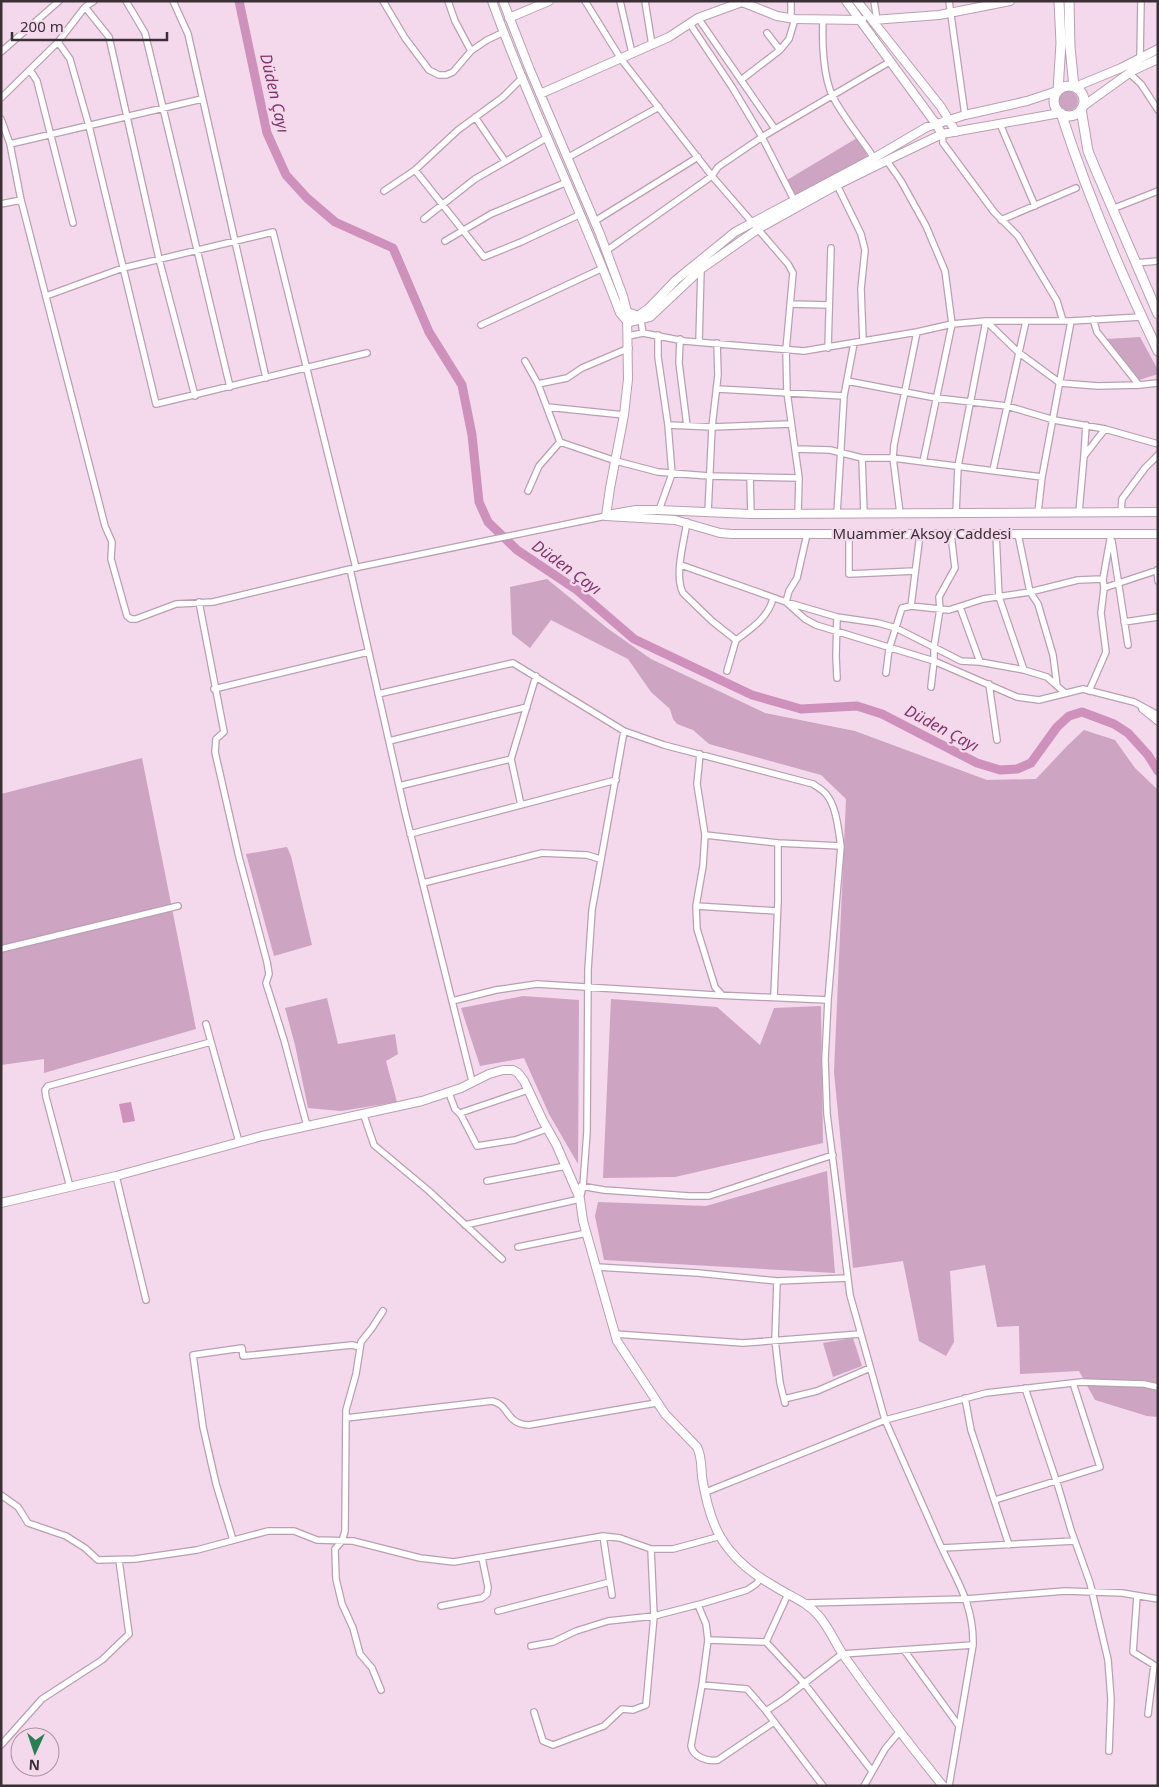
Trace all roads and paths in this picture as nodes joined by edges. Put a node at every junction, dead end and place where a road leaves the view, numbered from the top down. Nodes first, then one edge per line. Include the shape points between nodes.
1 (59, 1) edge
2 (94, 1) edge
3 (126, 1) edge
4 (174, 1) edge
5 (383, 1) edge
6 (448, 1) edge
7 (492, 1) edge
8 (503, 1) edge
9 (549, 1) edge
10 (585, 1) edge
11 (620, 1) edge
12 (645, 1) edge
13 (791, 1) edge
14 (846, 1) edge
15 (858, 1) edge
16 (874, 1) edge
17 (949, 1) edge
18 (1010, 1) edge
19 (1059, 1) edge
20 (1069, 1) edge
21 (1140, 1) edge
22 (742, 2) edge
23 (85, 7) junction
24 (950, 13) junction
25 (509, 18) junction
26 (698, 18) junction
27 (793, 19) junction
28 (823, 20) junction
29 (862, 20) junction
30 (875, 20) junction
31 (690, 24) junction
32 (504, 32) junction
33 (767, 33) dead end
34 (58, 42) junction
35 (652, 45) junction
36 (1158, 49) edge
37 (780, 50) junction
38 (1, 52) edge
39 (471, 52) junction
40 (632, 54) junction
41 (1140, 58) junction
42 (621, 59) junction
43 (1158, 59) edge
44 (891, 61) junction
45 (30, 70) junction
46 (1129, 73) junction
47 (523, 77) junction
48 (741, 80) junction
49 (1075, 87) junction
50 (1058, 91) junction
51 (540, 94) junction
52 (832, 96) junction
53 (1, 98) edge
54 (202, 99) junction
55 (659, 107) junction
56 (164, 108) junction
57 (1081, 108) junction
58 (1158, 110) edge
59 (1061, 113) junction
60 (965, 115) junction
61 (126, 117) junction
62 (475, 117) junction
63 (1, 119) edge
64 (950, 120) junction
65 (936, 124) junction
66 (1000, 124) junction
67 (89, 126) junction
68 (775, 129) junction
69 (956, 132) junction
70 (557, 133) junction
71 (942, 134) junction
72 (50, 135) junction
73 (548, 137) junction
74 (762, 137) junction
75 (10, 144) junction
76 (698, 157) junction
77 (567, 158) junction
78 (874, 158) junction
79 (505, 161) junction
80 (887, 161) junction
81 (415, 170) junction
82 (712, 176) junction
83 (567, 182) junction
84 (837, 185) junction
85 (1076, 188) dead end
86 (384, 190) dead end
87 (1158, 191) edge
88 (21, 200) junction
89 (794, 200) junction
90 (1, 204) edge
91 (443, 204) junction
92 (1035, 206) junction
93 (1112, 209) junction
94 (581, 214) junction
95 (424, 219) dead end
96 (1001, 220) junction
97 (595, 221) junction
98 (752, 222) junction
99 (73, 223) dead end
100 (464, 229) junction
101 (758, 229) junction
102 (235, 241) junction
103 (445, 241) dead end
104 (718, 245) junction
105 (831, 248) dead end
106 (198, 250) junction
107 (606, 251) junction
108 (726, 251) junction
109 (159, 259) junction
110 (1158, 260) edge
111 (1136, 262) junction
112 (123, 268) junction
113 (603, 268) junction
114 (701, 269) junction
115 (46, 296) junction
116 (1155, 299) edge
117 (790, 304) junction
118 (829, 304) junction
119 (1158, 314) edge
120 (1142, 317) junction
121 (639, 318) junction
122 (627, 319) junction
123 (1093, 319) junction
124 (986, 321) junction
125 (1026, 321) junction
126 (1063, 321) junction
127 (1071, 321) junction
128 (952, 324) junction
129 (481, 325) dead end
130 (917, 332) junction
131 (643, 333) junction
132 (658, 335) junction
133 (628, 336) junction
134 (680, 339) junction
135 (862, 341) junction
136 (699, 342) junction
137 (718, 343) junction
138 (854, 343) junction
139 (629, 348) junction
140 (828, 348) junction
141 (786, 350) junction
142 (1158, 351) edge
143 (1018, 352) junction
144 (367, 353) dead end
145 (525, 361) dead end
146 (306, 368) junction
147 (266, 378) junction
148 (847, 381) junction
149 (1060, 383) junction
150 (1158, 383) edge
151 (538, 384) junction
152 (1139, 385) junction
153 (230, 387) junction
154 (717, 389) junction
155 (904, 391) junction
156 (787, 392) junction
157 (195, 396) junction
158 (844, 396) junction
159 (936, 398) junction
160 (971, 402) junction
161 (1007, 406) junction
162 (547, 407) junction
163 (624, 415) junction
164 (1054, 420) junction
165 (790, 424) junction
166 (668, 425) junction
167 (1086, 425) junction
168 (687, 426) junction
169 (712, 427) junction
170 (1105, 429) junction
171 (560, 442) junction
172 (1158, 444) edge
173 (795, 449) junction
174 (840, 452) junction
175 (1158, 455) edge
176 (1084, 456) junction
177 (862, 458) junction
178 (893, 458) junction
179 (616, 461) junction
180 (923, 462) junction
181 (958, 466) junction
182 (993, 470) junction
183 (672, 474) junction
184 (709, 476) junction
185 (750, 477) junction
186 (1042, 477) junction
187 (799, 478) junction
188 (528, 491) dead end
189 (659, 510) junction
190 (1038, 512) junction
191 (1078, 512) junction
192 (1121, 512) junction
193 (1158, 512) edge
194 (708, 513) junction
195 (864, 513) junction
196 (900, 513) junction
197 (956, 513) junction
198 (751, 514) junction
199 (798, 514) junction
200 (836, 514) junction
201 (606, 516) junction
202 (687, 522) junction
203 (806, 534) junction
204 (850, 534) junction
205 (920, 534) junction
206 (951, 534) junction
207 (996, 534) junction
208 (1018, 534) junction
209 (1158, 534) edge
210 (1111, 535) junction
211 (681, 565) junction
212 (353, 568) junction
213 (1157, 570) edge
214 (916, 571) junction
215 (1103, 579) junction
216 (1158, 581) edge
217 (1119, 582) junction
218 (1104, 588) junction
219 (1030, 592) junction
220 (999, 597) junction
221 (773, 598) junction
222 (198, 602) junction
223 (786, 602) junction
224 (911, 606) junction
225 (960, 607) junction
226 (940, 609) junction
227 (838, 617) junction
228 (1158, 617) edge
229 (1124, 622) junction
230 (896, 628) junction
231 (836, 631) junction
232 (736, 640) junction
233 (1128, 645) dead end
234 (890, 646) junction
235 (934, 647) junction
236 (368, 652) junction
237 (934, 661) junction
238 (980, 662) junction
239 (1024, 670) junction
240 (727, 671) dead end
241 (886, 673) dead end
242 (536, 676) junction
243 (837, 678) dead end
244 (989, 684) junction
245 (931, 687) dead end
246 (1057, 687) junction
247 (214, 689) junction
248 (1089, 691) junction
249 (378, 694) junction
250 (1065, 694) junction
251 (1134, 702) junction
252 (527, 708) junction
253 (1158, 714) edge
254 (1158, 722) edge
255 (624, 731) junction
256 (997, 740) dead end
257 (389, 741) junction
258 (700, 754) junction
259 (511, 759) junction
260 (616, 780) junction
261 (399, 786) junction
262 (521, 804) junction
263 (410, 834) junction
264 (705, 835) junction
265 (778, 843) junction
266 (841, 846) junction
267 (600, 859) junction
268 (423, 883) junction
269 (178, 906) dead end
270 (696, 906) junction
271 (777, 911) junction
272 (1, 949) edge
273 (588, 987) junction
274 (722, 995) junction
275 (774, 996) junction
276 (828, 1000) junction
277 (452, 1001) junction
278 (206, 1024) dead end
279 (211, 1042) junction
280 (472, 1081) junction
281 (528, 1090) junction
282 (449, 1093) junction
283 (364, 1113) junction
284 (460, 1113) junction
285 (308, 1126) junction
286 (547, 1129) junction
287 (238, 1142) junction
288 (833, 1155) junction
289 (566, 1166) junction
290 (116, 1176) junction
291 (487, 1181) dead end
292 (574, 1186) junction
293 (583, 1186) junction
294 (70, 1187) junction
295 (580, 1199) junction
296 (1, 1204) edge
297 (466, 1225) junction
298 (586, 1233) junction
299 (518, 1247) dead end
300 (502, 1259) dead end
301 (597, 1267) junction
302 (848, 1278) junction
303 (777, 1280) junction
304 (146, 1300) dead end
305 (383, 1311) dead end
306 (615, 1334) junction
307 (860, 1334) junction
308 (774, 1340) junction
309 (360, 1347) junction
310 (870, 1368) junction
311 (1073, 1383) junction
312 (1158, 1387) edge
313 (1025, 1388) junction
314 (964, 1398) junction
315 (656, 1403) junction
316 (346, 1418) junction
317 (885, 1420) junction
318 (1057, 1482) junction
319 (706, 1492) junction
320 (1, 1495) edge
321 (995, 1500) junction
322 (603, 1536) junction
323 (720, 1536) junction
324 (233, 1540) junction
325 (342, 1541) junction
326 (1075, 1541) junction
327 (1009, 1545) junction
328 (942, 1548) junction
329 (651, 1549) junction
330 (482, 1558) junction
331 (119, 1560) junction
332 (760, 1578) junction
333 (610, 1582) junction
334 (1092, 1592) junction
335 (788, 1594) junction
336 (612, 1595) dead end
337 (1137, 1596) junction
338 (966, 1599) junction
339 (1158, 1599) edge
340 (806, 1603) junction
341 (698, 1604) junction
342 (441, 1606) dead end
343 (498, 1611) dead end
344 (654, 1616) junction
345 (708, 1640) junction
346 (766, 1642) junction
347 (972, 1645) junction
348 (531, 1646) dead end
349 (904, 1650) junction
350 (842, 1654) junction
351 (804, 1683) junction
352 (702, 1685) junction
353 (381, 1690) dead end
354 (766, 1711) junction
355 (534, 1712) dead end
356 (1148, 1714) dead end
357 (774, 1722) junction
358 (959, 1726) junction
359 (899, 1732) junction
360 (1, 1745) edge
361 (1109, 1751) dead end
362 (872, 1771) junction
363 (823, 1786) edge
364 (864, 1786) edge
365 (943, 1786) edge
366 (948, 1786) edge

1 - 38 street
2 - 23 street
3 - 56 street via 146,32
4 - 54 street via 188,34
5 - 39 street via 429,70 439,75 453,72
6 - 39 street
7 - 32 main road
8 - 25 main road
9 - 25 main road
10 - 42 street
11 - 40 street
12 - 35 street
13 - 27 street
14 - 29 main road
15 - 30 main road
16 - 30 street
17 - 24 street
18 - 24 main road
19 - 50 main road
20 - 49 main road
21 - 41 street
22 - 26 main road
22 - 27 main road
23 - 34 street
23 - 61 street via 109,37
24 - 30 main road
24 - 60 street
25 - 51 main road
26 - 31 main road
26 - 48 street
27 - 28 main road
27 - 37 street via 789,39
28 - 29 main road
28 - 52 street via 826,71
29 - 44 main road
30 - 64 main road
31 - 35 main road
31 - 74 street
32 - 39 street
32 - 47 main road
33 - 37 street
34 - 45 street
34 - 67 street via 70,59
35 - 40 main road
36 - 41 main road
37 - 48 street
40 - 42 main road
41 - 49 main road
42 - 51 main road
42 - 55 street
43 - 46 main road
44 - 52 street
44 - 65 main road
45 - 53 street
45 - 72 street via 37,81
46 - 57 main road
46 - 58 street via 1141,84
47 - 62 street via 503,97
47 - 73 main road
48 - 68 street
49 - 50 main road via 1064,86
49 - 57 main road via 1083,96
50 - 59 main road via 1054,100 1056,110
50 - 60 main road
51 - 70 main road
52 - 68 street
52 - 78 street
54 - 56 street
54 - 102 street
55 - 76 street
55 - 77 street
56 - 61 street
56 - 106 street
57 - 59 main road via 1074,114
57 - 93 main road via 1088,151
59 - 66 main road
59 - 120 main road via 1078,165
60 - 64 main road
61 - 67 street
61 - 109 street
62 - 79 street
62 - 81 street
63 - 75 street
64 - 65 main road
64 - 69 main road
65 - 71 main road
65 - 78 main road
66 - 69 main road
66 - 92 street
67 - 72 street
67 - 112 street
68 - 74 street
69 - 71 main road
70 - 73 main road
70 - 77 main road
71 - 80 main road
71 - 96 street via 942,143
72 - 75 street
72 - 99 street
73 - 79 street
73 - 83 main road
74 - 82 street via 718,166
74 - 89 street
75 - 88 street
76 - 82 street
76 - 97 street
77 - 97 main road
78 - 89 main road
79 - 91 street
80 - 84 main road
80 - 128 street via 926,226 945,271
81 - 86 street
81 - 91 street
82 - 98 street
82 - 107 street
83 - 94 main road
83 - 100 street
84 - 101 main road
84 - 135 street via 861,234 864,250
85 - 92 street
87 - 93 street
88 - 90 street
88 - 115 street
89 - 98 main road
91 - 95 street
91 - 100 street
92 - 96 street
93 - 111 main road
94 - 100 street via 484,257
94 - 113 main road
96 - 126 street via 1018,236 1057,301
97 - 107 main road
98 - 101 street
98 - 104 main road
100 - 103 street
101 - 108 main road
101 - 117 street via 792,273
102 - 106 street
102 - 146 street via 273,232
102 - 147 street
104 - 108 street
104 - 121 main road via 676,280
105 - 118 street
106 - 109 street
106 - 153 street
107 - 122 main road via 623,296
108 - 114 main road
109 - 112 street
109 - 157 street
110 - 111 street
111 - 116 main road
112 - 115 street
112 - 157 street via 156,404
113 - 122 main road via 620,313
113 - 129 street
114 - 121 main road via 650,317
114 - 136 street
115 - 222 street via 105,526 112,542 111,559 127,616 136,619 176,604
116 - 119 main road
117 - 118 street
117 - 141 street
118 - 140 street
120 - 123 street
120 - 142 main road
121 - 122 main road
121 - 131 street
122 - 133 main road
123 - 127 street
123 - 152 street via 1097,332
124 - 125 street
124 - 128 street
124 - 143 street
124 - 160 street
125 - 126 street
125 - 143 street
126 - 127 street
127 - 149 street
128 - 130 street
128 - 159 street
130 - 135 street
130 - 155 street
131 - 132 street
131 - 133 street
132 - 134 street
132 - 166 street via 659,369
133 - 139 main road
134 - 136 street
134 - 168 street via 679,363
135 - 138 street
136 - 137 street
137 - 141 street
137 - 154 street
138 - 140 street
138 - 148 street
139 - 151 street via 567,378
139 - 163 main road
140 - 141 street
141 - 156 street
143 - 149 street
143 - 161 street
144 - 146 street
145 - 151 street
146 - 147 street
146 - 212 street
147 - 153 street
148 - 155 street
148 - 158 street
149 - 152 street
149 - 164 street
150 - 152 street
151 - 162 street
153 - 157 street
154 - 156 street
154 - 169 street
155 - 159 street
155 - 178 street
156 - 158 street
156 - 165 street
158 - 174 street
159 - 160 street
159 - 180 street
160 - 161 street
160 - 181 street
161 - 164 street
161 - 182 street
162 - 163 street
162 - 171 street
163 - 179 main road
164 - 167 street
164 - 186 street
165 - 169 street
165 - 173 street
166 - 168 street
166 - 183 street
167 - 170 street
167 - 176 street
168 - 169 street
169 - 184 street
170 - 172 street
170 - 176 street
171 - 179 street
171 - 188 street via 539,466
173 - 174 street
173 - 187 street
174 - 177 street
174 - 200 street
175 - 192 street via 1122,499
176 - 191 street
177 - 178 street
177 - 195 street
178 - 180 street
178 - 196 street
179 - 183 street
179 - 201 main road
180 - 181 street
181 - 182 street
181 - 197 street
182 - 186 street
183 - 184 street
183 - 189 street
184 - 185 street
184 - 194 street
185 - 187 street
185 - 198 street
186 - 190 street
187 - 199 street
189 - 194 main road, Muammer Aksoy Caddesi
189 - 201 main road, Muammer Aksoy Caddesi via 622,511
190 - 191 main road, Muammer Aksoy Caddesi
190 - 197 main road, Muammer Aksoy Caddesi
191 - 192 main road, Muammer Aksoy Caddesi
192 - 193 main road, Muammer Aksoy Caddesi
194 - 198 main road, Muammer Aksoy Caddesi
195 - 196 main road, Muammer Aksoy Caddesi
195 - 200 main road, Muammer Aksoy Caddesi
196 - 197 main road, Muammer Aksoy Caddesi
198 - 199 main road, Muammer Aksoy Caddesi
199 - 200 main road, Muammer Aksoy Caddesi
201 - 202 main road, Muammer Aksoy Caddesi
201 - 212 street
202 - 203 main road, Muammer Aksoy Caddesi via 720,533
202 - 211 street
203 - 204 main road, Muammer Aksoy Caddesi
203 - 223 street via 797,578
204 - 205 main road, Muammer Aksoy Caddesi
204 - 214 street via 849,574
205 - 206 main road, Muammer Aksoy Caddesi
205 - 214 street
206 - 207 main road, Muammer Aksoy Caddesi
206 - 226 street via 955,568 939,597
207 - 208 main road, Muammer Aksoy Caddesi
207 - 220 street
208 - 210 main road, Muammer Aksoy Caddesi
208 - 219 street
209 - 210 main road, Muammer Aksoy Caddesi
210 - 215 street
210 - 217 street
211 - 221 street
211 - 232 street via 683,593
212 - 222 street via 213,602
212 - 236 street
213 - 216 street
213 - 217 street
214 - 224 street
215 - 218 street
215 - 219 street via 1078,580
217 - 218 street
217 - 229 street
218 - 248 street via 1102,613 1106,652
219 - 220 street
219 - 246 street via 1038,604 1053,655
220 - 225 street
220 - 239 street
221 - 223 street
221 - 232 street via 769,610 756,625
222 - 247 street
223 - 227 street
223 - 231 street via 805,619
224 - 226 street
224 - 230 street via 902,608
225 - 226 street
225 - 238 street
226 - 235 street
227 - 230 street
227 - 231 street
228 - 229 street
229 - 233 street
230 - 234 street
230 - 235 street
231 - 234 street
231 - 243 street
232 - 240 street
234 - 237 street
234 - 241 street
235 - 237 street
235 - 238 street via 960,662
236 - 247 street
236 - 249 street
237 - 244 street
237 - 245 street
238 - 239 street
239 - 246 street via 1047,677
242 - 249 street via 513,663
242 - 252 street
242 - 255 street
244 - 250 street via 1017,697 1039,700
244 - 256 street
246 - 250 street
247 - 285 street via 224,732 216,739 215,752 267,962 266,983
248 - 250 street via 1083,689
248 - 251 street
249 - 257 street
251 - 253 street
251 - 254 street
252 - 257 street
252 - 259 street
255 - 258 street
255 - 260 street
257 - 261 street
258 - 264 street via 696,784
258 - 266 street via 813,784 826,793 834,812
259 - 261 street
259 - 262 street
260 - 262 street
260 - 267 street
261 - 263 street
262 - 263 street
263 - 268 street
264 - 265 street
264 - 270 street
265 - 266 street
265 - 271 street
266 - 276 street
267 - 268 street via 587,855 542,853
267 - 273 street via 592,910
268 - 277 street
269 - 272 street
270 - 271 street
270 - 274 street via 697,929 715,987
271 - 275 street
273 - 274 street
273 - 277 street via 537,984
273 - 293 street via 587,1132
274 - 275 street
275 - 276 street
276 - 288 street via 825,1060 827,1114
277 - 280 street
278 - 279 street
279 - 287 street
279 - 294 street via 48,1086 46,1097
280 - 281 main road via 502,1070 513,1070
280 - 282 main road
281 - 284 street
281 - 286 main road
282 - 283 main road
282 - 284 street
283 - 285 main road
283 - 297 street via 374,1145
284 - 286 street via 479,1146 515,1140
285 - 287 main road
286 - 289 main road
287 - 290 main road
288 - 293 street via 709,1196
288 - 302 street
289 - 291 street
289 - 292 main road
290 - 294 main road
290 - 304 street
292 - 293 street
292 - 295 main road
293 - 295 street
294 - 296 main road
295 - 297 street
295 - 298 main road
297 - 300 street
298 - 299 street
298 - 301 main road
301 - 303 street
301 - 306 main road
302 - 303 street
302 - 307 street
303 - 308 street
305 - 309 street
306 - 308 street via 743,1344
306 - 315 main road
307 - 308 street
307 - 310 street
308 - 310 street via 785,1401
309 - 316 street
309 - 324 street via 352,1345 243,1356 242,1348 193,1355 203,1427
310 - 317 street
311 - 312 street
311 - 313 street
311 - 318 street via 1100,1468
313 - 314 street
313 - 318 street
314 - 317 street
314 - 321 street via 971,1430
315 - 316 street via 529,1425 513,1421 500,1404 492,1401
315 - 319 main road via 698,1447
316 - 325 street via 346,1517
317 - 319 street
317 - 328 street
318 - 321 street
318 - 326 street
319 - 323 main road
320 - 331 street via 18,1507 28,1523 66,1536 98,1560
321 - 327 street
322 - 329 street via 620,1538
322 - 330 street
322 - 333 street
323 - 329 street via 673,1549
323 - 332 main road via 736,1557
324 - 325 street via 268,1531 294,1531 317,1540
324 - 331 street via 197,1550
325 - 330 street via 420,1558 454,1562
325 - 353 street via 335,1549 336,1579 342,1604 360,1654 372,1668
326 - 327 street
326 - 334 street
327 - 328 street
328 - 338 street
329 - 344 street
330 - 342 street via 488,1588 486,1594 482,1598
331 - 360 street via 129,1634 102,1660 42,1699
332 - 335 main road
332 - 341 street via 747,1590
333 - 336 street
333 - 343 street
334 - 337 street
334 - 338 street
334 - 361 street via 1111,1677
335 - 340 main road
335 - 346 street
337 - 339 street
337 - 356 street via 1133,1652 1154,1665
338 - 340 street
338 - 347 street via 973,1633
340 - 350 main road via 819,1615
341 - 344 street
341 - 345 street
344 - 348 street via 608,1621 553,1642
344 - 355 street via 646,1705 633,1710 622,1709 604,1726 553,1745 543,1741
345 - 346 street
345 - 352 street
346 - 351 street
347 - 349 street
347 - 358 street
349 - 350 street
349 - 358 street
350 - 351 street
350 - 359 main road
351 - 354 street
351 - 362 street
352 - 354 street via 747,1689
352 - 357 street via 691,1746 695,1755 718,1760
354 - 357 street
357 - 363 street
358 - 366 street
359 - 362 street
359 - 365 main road
362 - 364 street

